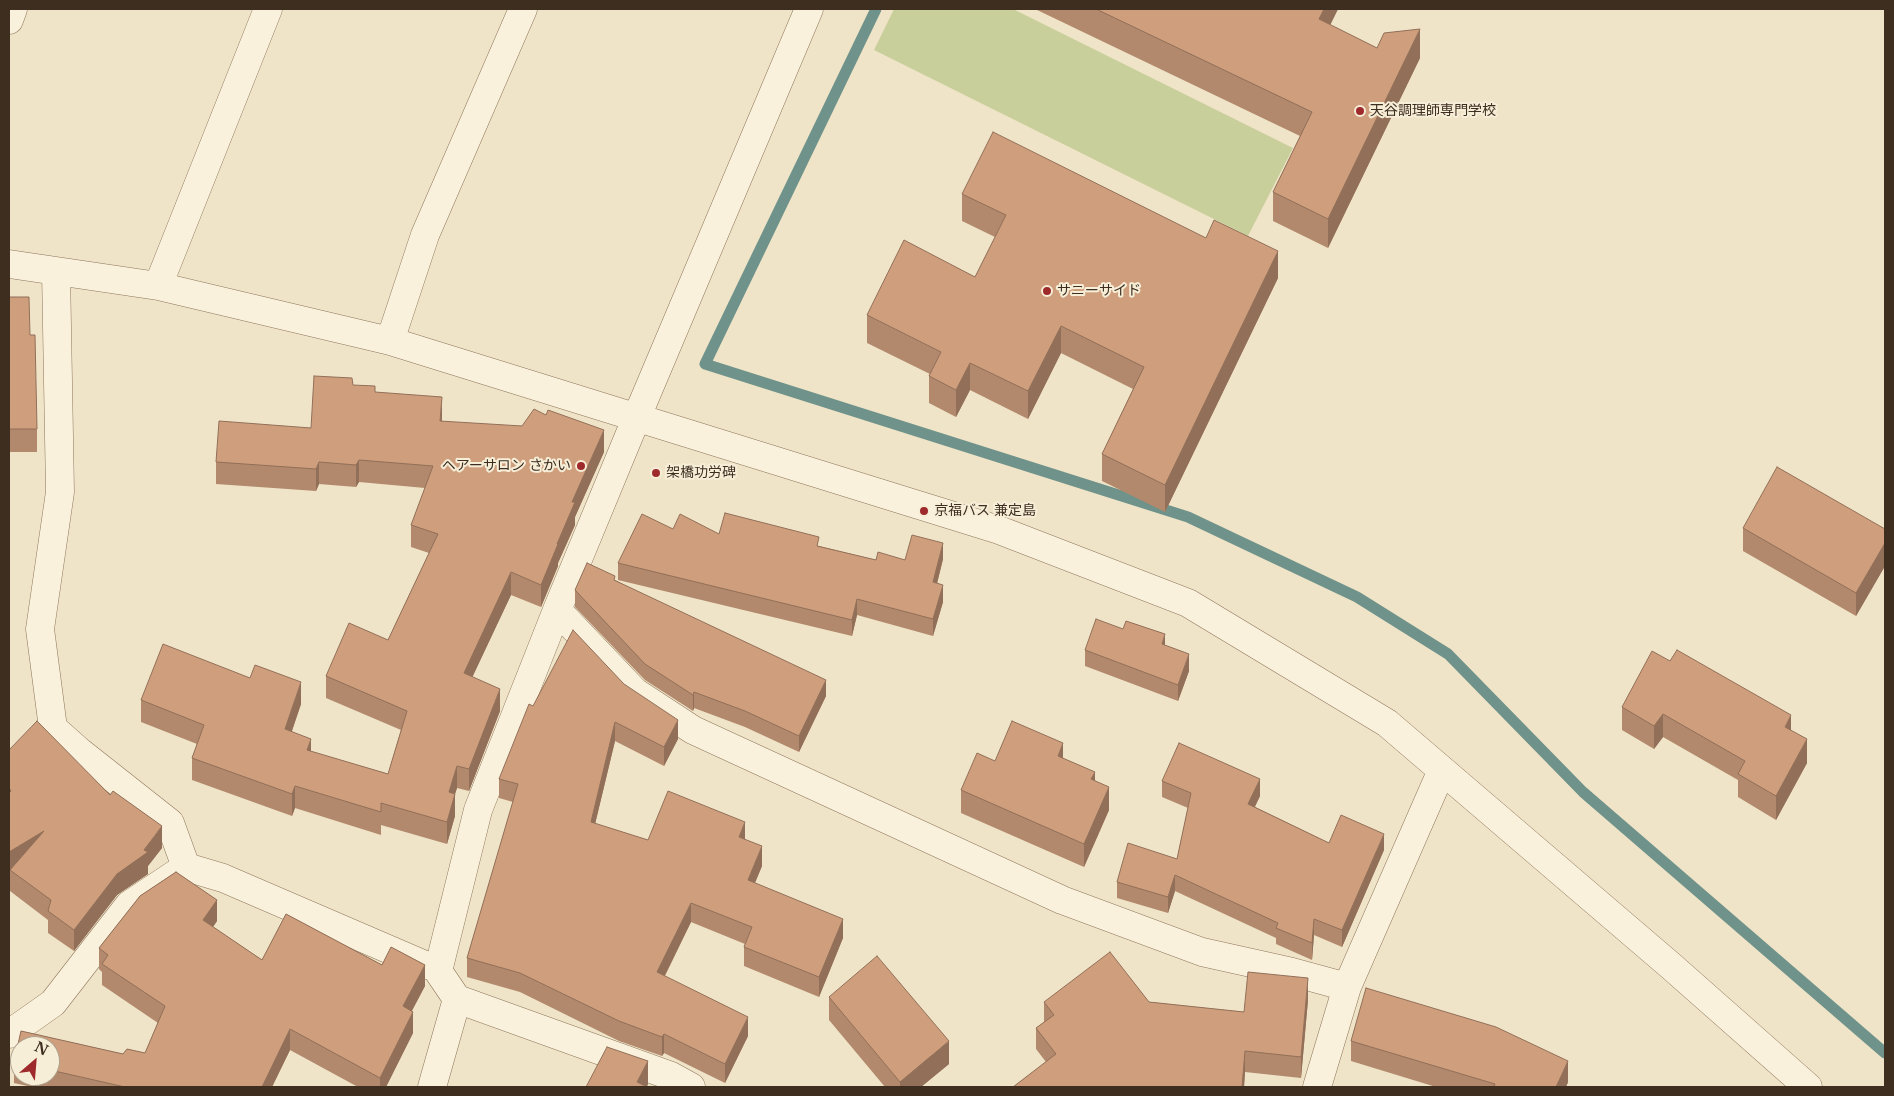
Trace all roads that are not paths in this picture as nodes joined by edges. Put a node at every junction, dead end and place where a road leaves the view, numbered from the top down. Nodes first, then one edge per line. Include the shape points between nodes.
1 (14, 9) edge
2 (268, 9) edge
3 (523, 9) edge
4 (809, 9) edge
5 (9, 20) edge
6 (9, 264) edge
7 (56, 272) junction
8 (158, 286) junction
9 (390, 341) junction
10 (636, 419) junction
11 (557, 610) junction
12 (1442, 770) junction
13 (186, 866) junction
14 (438, 971) junction
15 (1347, 987) junction
16 (457, 999) junction
17 (9, 1034) edge
18 (432, 1087) edge
19 (692, 1087) edge
20 (1317, 1087) edge
21 (1808, 1087) edge

1 - 5 street
2 - 8 street
3 - 9 street via 425,235
4 - 10 street
6 - 7 street
7 - 8 street
7 - 13 street via 60,492 40,629 53,728 170,823
8 - 9 street
9 - 10 street
10 - 11 street
10 - 12 street via 999,530 1188,603 1387,723
11 - 14 street via 478,810
11 - 15 street via 636,692 693,730 1062,900 1202,952
12 - 15 street
12 - 21 street
13 - 14 street via 223,878
13 - 17 street via 129,905 53,1003
14 - 16 street
15 - 20 street
16 - 18 street
16 - 19 street via 671,1076

